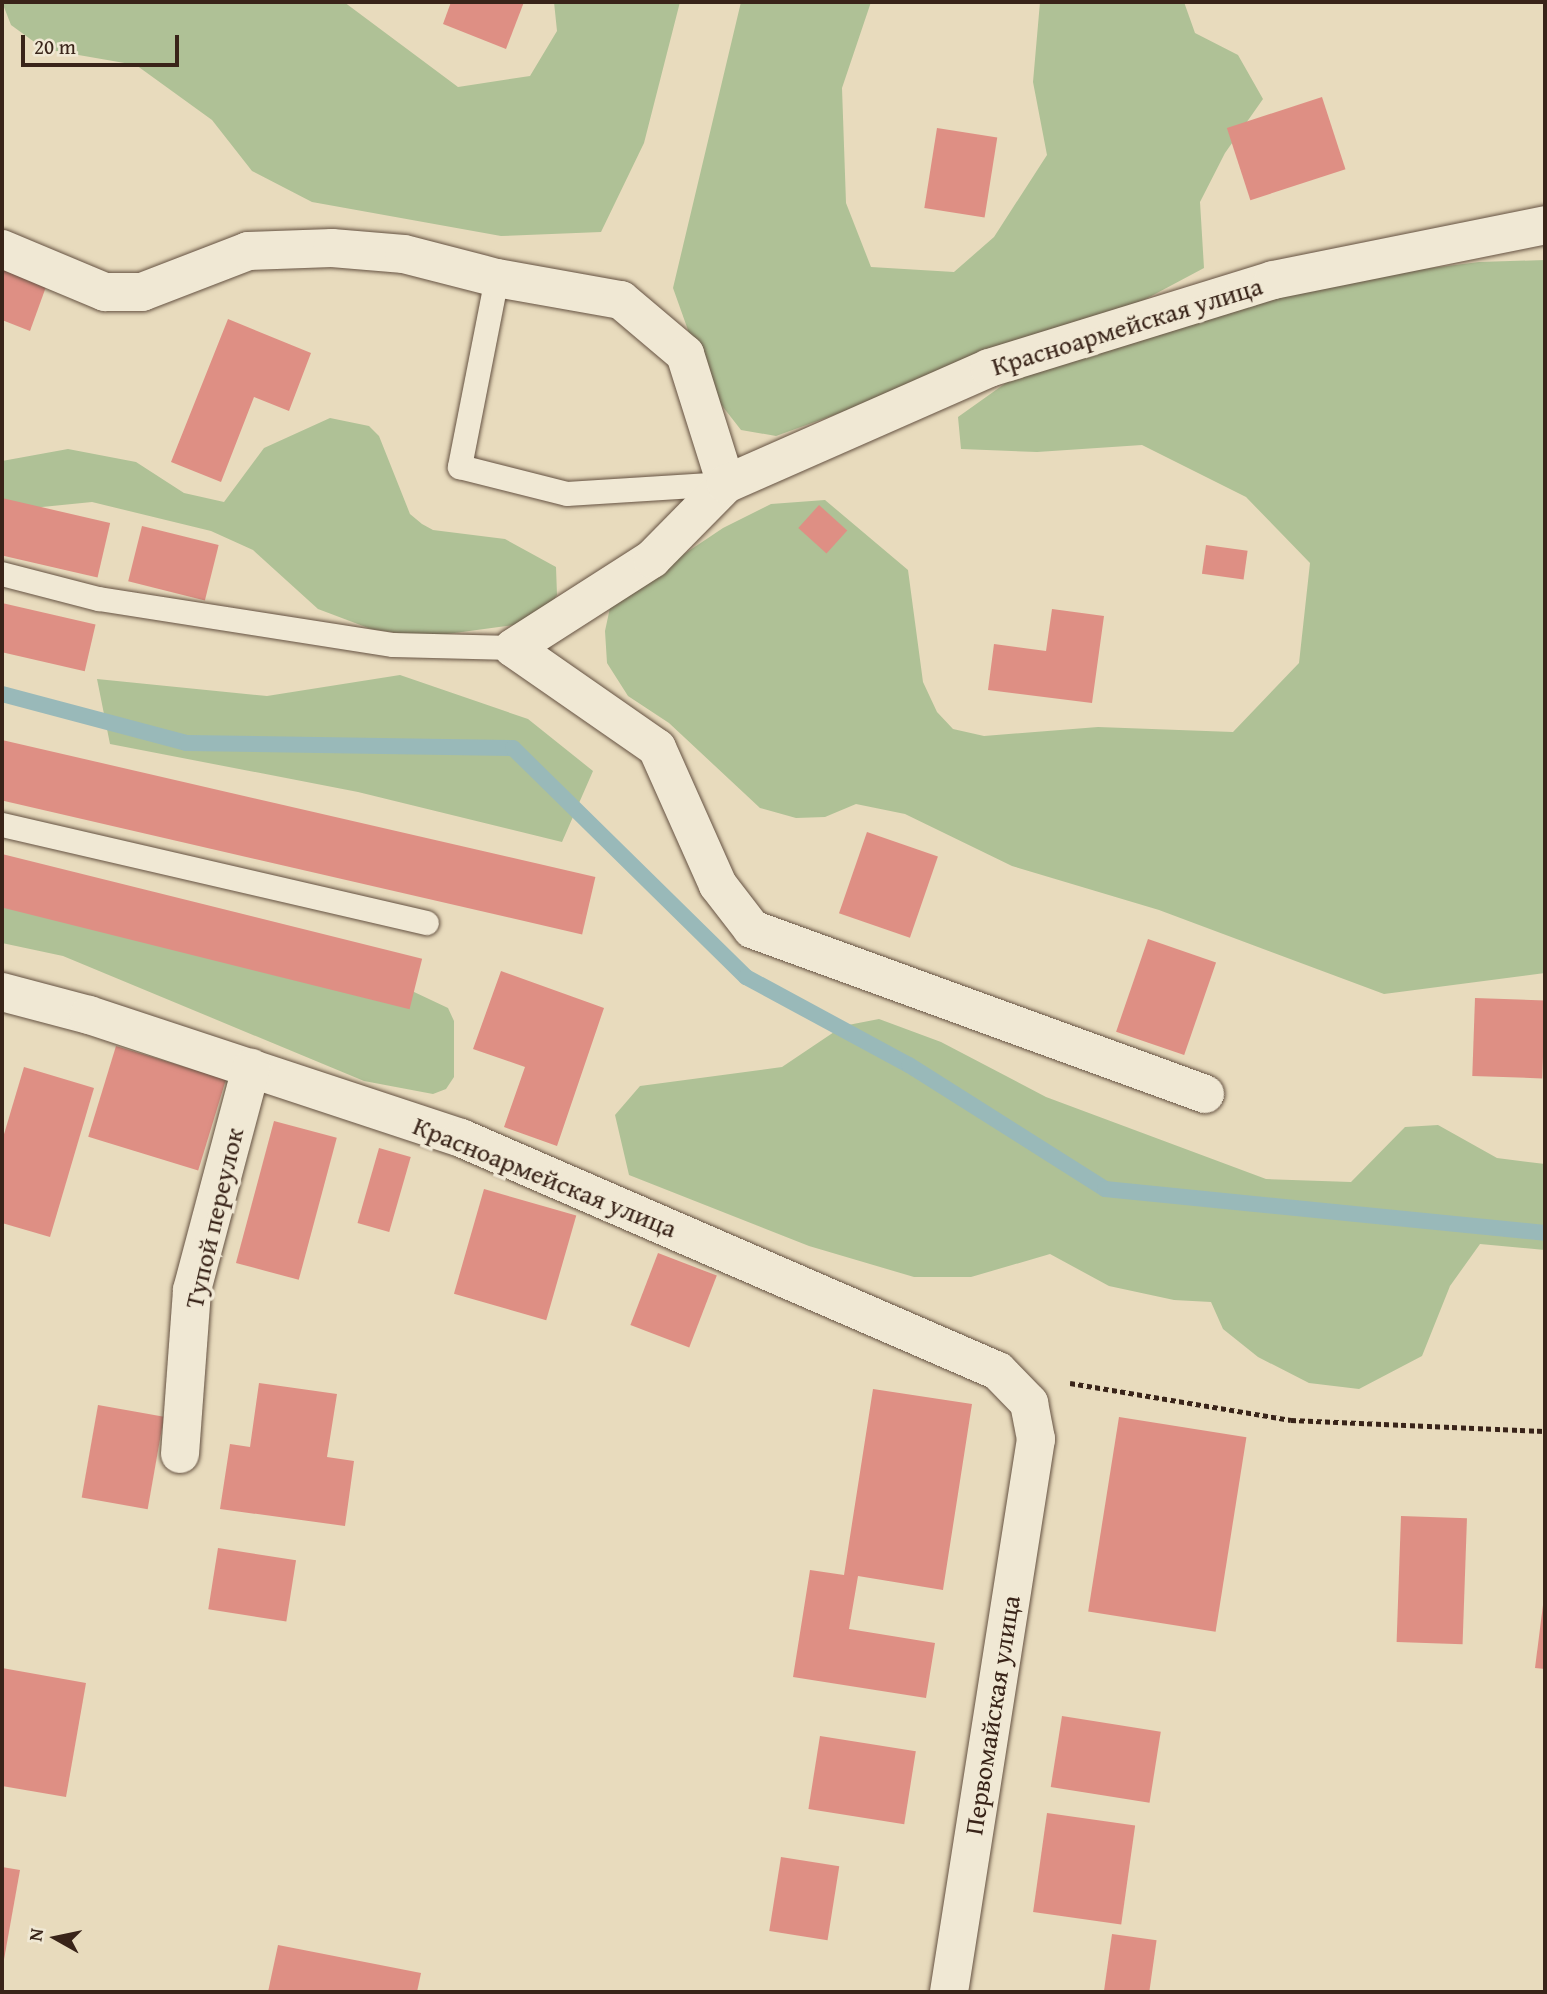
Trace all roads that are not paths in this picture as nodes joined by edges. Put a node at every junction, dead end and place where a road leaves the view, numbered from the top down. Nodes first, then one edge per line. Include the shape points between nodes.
1 (1545, 225) edge
2 (2, 249) edge
3 (497, 278) junction
4 (726, 484) junction
5 (2, 574) edge
6 (513, 648) junction
7 (2, 825) edge
8 (427, 923) dead end
9 (2, 992) edge
10 (251, 1068) junction
11 (1205, 1094) dead end
12 (1036, 1439) joint
13 (180, 1454) dead end
14 (949, 1992) edge

1 - 4 street, Красноармейская улица via 1273,280 989,368
2 - 3 street via 105,292 142,292 248,251 320,248 404,254
3 - 4 street via 621,300 685,354
3 - 4 lane via 460,467 567,494
4 - 6 street, Красноармейская улица via 652,559
5 - 6 lane via 99,599 393,645
6 - 11 street via 657,748 719,885 752,929
7 - 8 lane
9 - 10 street, Красноармейская улица via 89,1014
10 - 12 street, Красноармейская улица via 461,1138 998,1371 1029,1403
10 - 13 street, Тупой переулок via 192,1290
12 - 14 street, Первомайская улица

